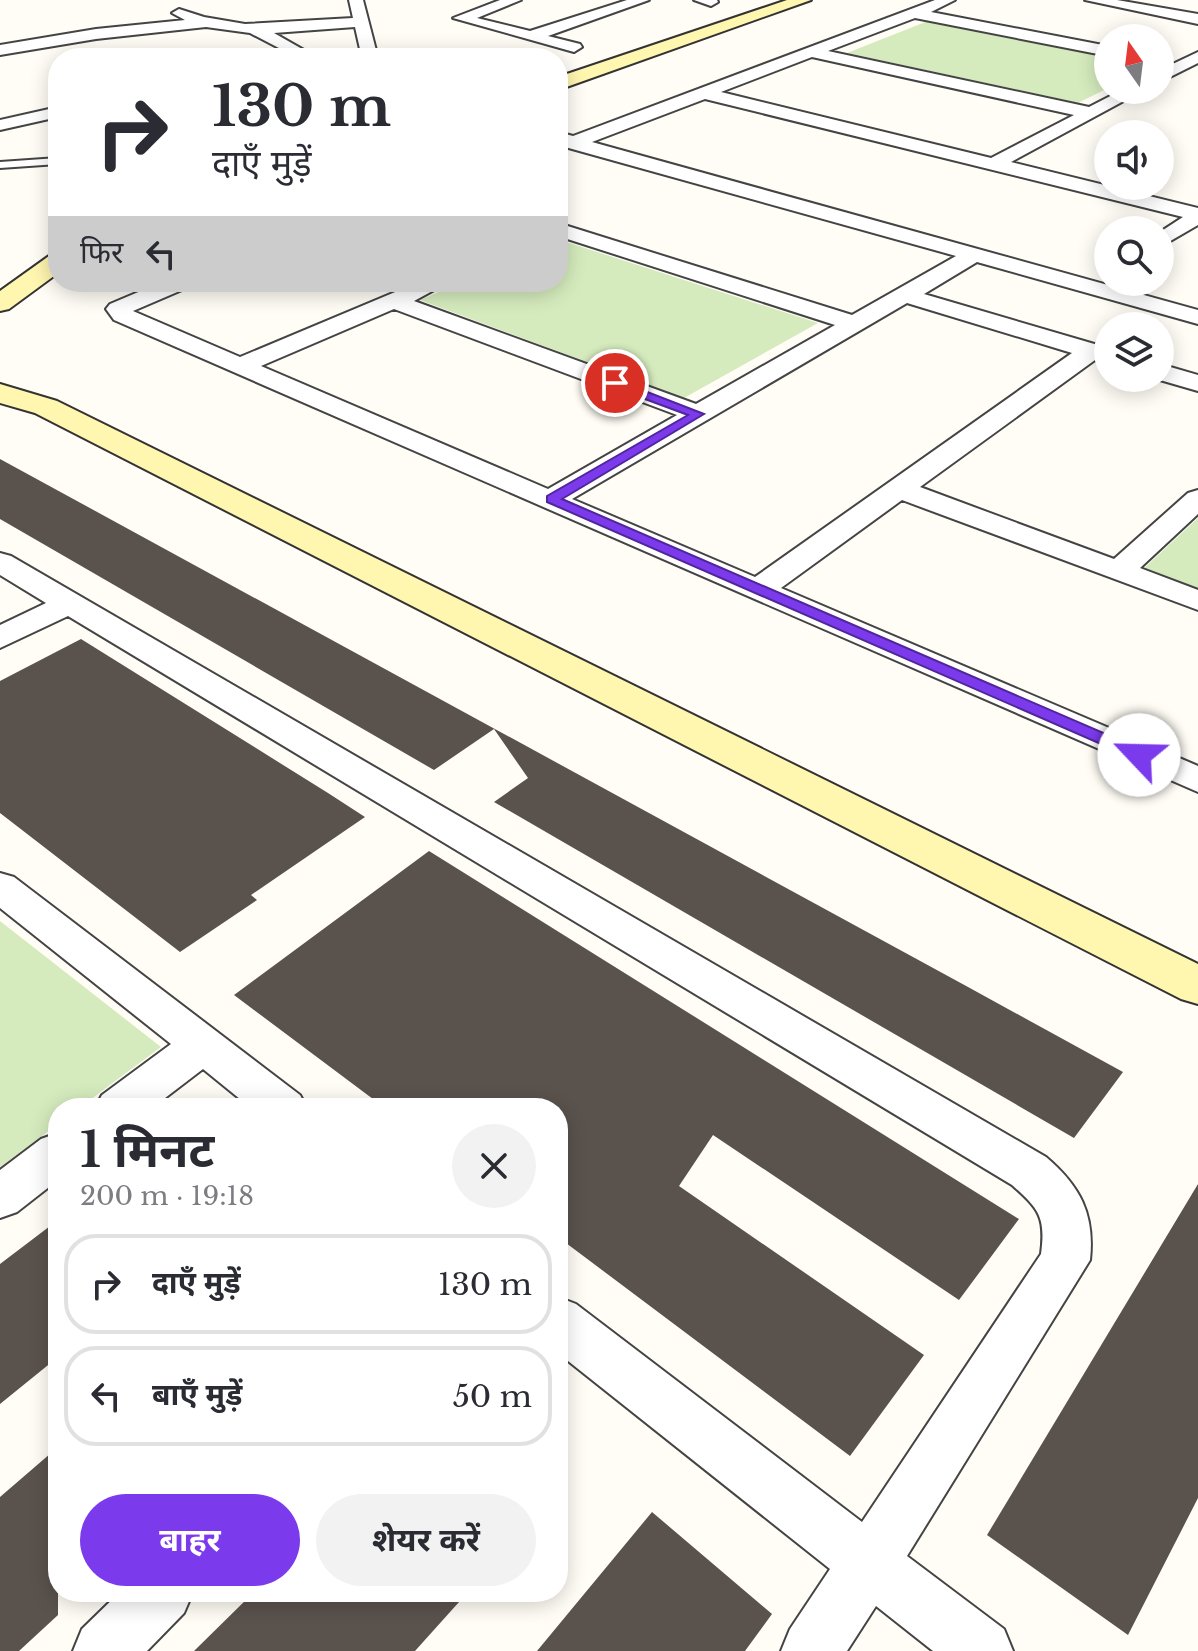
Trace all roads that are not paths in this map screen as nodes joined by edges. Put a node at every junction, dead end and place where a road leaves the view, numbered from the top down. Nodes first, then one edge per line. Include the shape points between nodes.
1 (167, 0) edge
2 (356, 0) edge
3 (514, 0) edge
4 (642, 0) edge
5 (760, 0) edge
6 (803, 0) edge
7 (948, 0) edge
8 (1092, 0) edge
9 (565, 10) dead end
10 (914, 13) junction
11 (594, 16) junction
12 (1198, 19) edge
13 (362, 22) junction
14 (203, 23) junction
15 (250, 27) junction
16 (531, 36) junction
17 (574, 47) dead end
18 (295, 48) edge
19 (364, 48) edge
20 (1094, 48) edge
21 (0, 50) edge
22 (811, 52) junction
23 (568, 64) edge
24 (568, 81) edge
25 (703, 93) junction
26 (1108, 104) edge
27 (1091, 113) junction
28 (48, 114) edge
29 (0, 125) edge
30 (568, 139) edge
31 (568, 141) edge
32 (48, 162) edge
33 (993, 164) junction
34 (0, 165) edge
35 (1198, 215) edge
36 (1174, 231) edge
37 (568, 233) edge
38 (48, 247) edge
39 (24, 253) dead end
40 (974, 255) junction
41 (48, 267) edge
42 (1094, 280) edge
43 (158, 292) edge
44 (414, 292) edge
45 (904, 295) junction
46 (1140, 296) edge
47 (393, 301) junction
48 (0, 303) edge
49 (1198, 317) edge
50 (855, 324) junction
51 (1094, 352) edge
52 (1094, 358) edge
53 (242, 365) junction
54 (0, 372) edge
55 (1174, 376) edge
56 (1198, 383) edge
57 (0, 393) edge
58 (46, 407) junction
59 (698, 414) junction
60 (899, 489) junction
61 (551, 499) junction
62 (1198, 499) edge
63 (0, 562) edge
64 (1119, 571) junction
65 (759, 589) junction
66 (1198, 601) edge
67 (70, 603) junction
68 (0, 638) edge
69 (1198, 780) edge
70 (0, 887) edge
71 (1198, 986) edge
72 (203, 1045) junction
73 (131, 1098) edge
74 (271, 1098) edge
75 (48, 1161) edge
76 (0, 1197) edge
77 (568, 1329) edge
78 (871, 1564) junction
79 (153, 1602) edge
80 (104, 1651) edge
81 (812, 1651) edge
82 (982, 1651) edge

1 - 14 street via 174,11
2 - 13 street
3 - 16 street via 461,18
4 - 11 street
5 - 23 main road
6 - 24 main road
7 - 10 street
8 - 12 street
9 - 11 street
10 - 20 street
10 - 22 street
11 - 16 street
13 - 15 street
13 - 19 street
14 - 15 street
14 - 21 street
15 - 18 street
16 - 17 street
22 - 25 street
22 - 27 street
25 - 30 street
25 - 33 street
26 - 27 street
27 - 33 street
28 - 29 street
31 - 40 street
32 - 34 lane
33 - 35 street
35 - 36 street
37 - 50 street
38 - 39 main road
40 - 42 street
40 - 45 street
41 - 48 main road
43 - 53 street via 118,309
44 - 47 street
45 - 50 street
45 - 51 street
46 - 49 street
47 - 53 street
47 - 59 street
50 - 59 street
52 - 60 street
53 - 61 street
54 - 58 main road
55 - 56 street
57 - 58 main road
58 - 71 main road
59 - 61 street
60 - 64 street
60 - 65 street
61 - 65 street
62 - 64 street
63 - 67 street
64 - 66 street
65 - 69 street
67 - 68 street
67 - 78 street via 1016,1163 1059,1197 1070,1225 1065,1260
70 - 72 street
72 - 73 street
72 - 74 street
75 - 76 street
77 - 78 street
78 - 81 street
78 - 82 street
79 - 80 street

